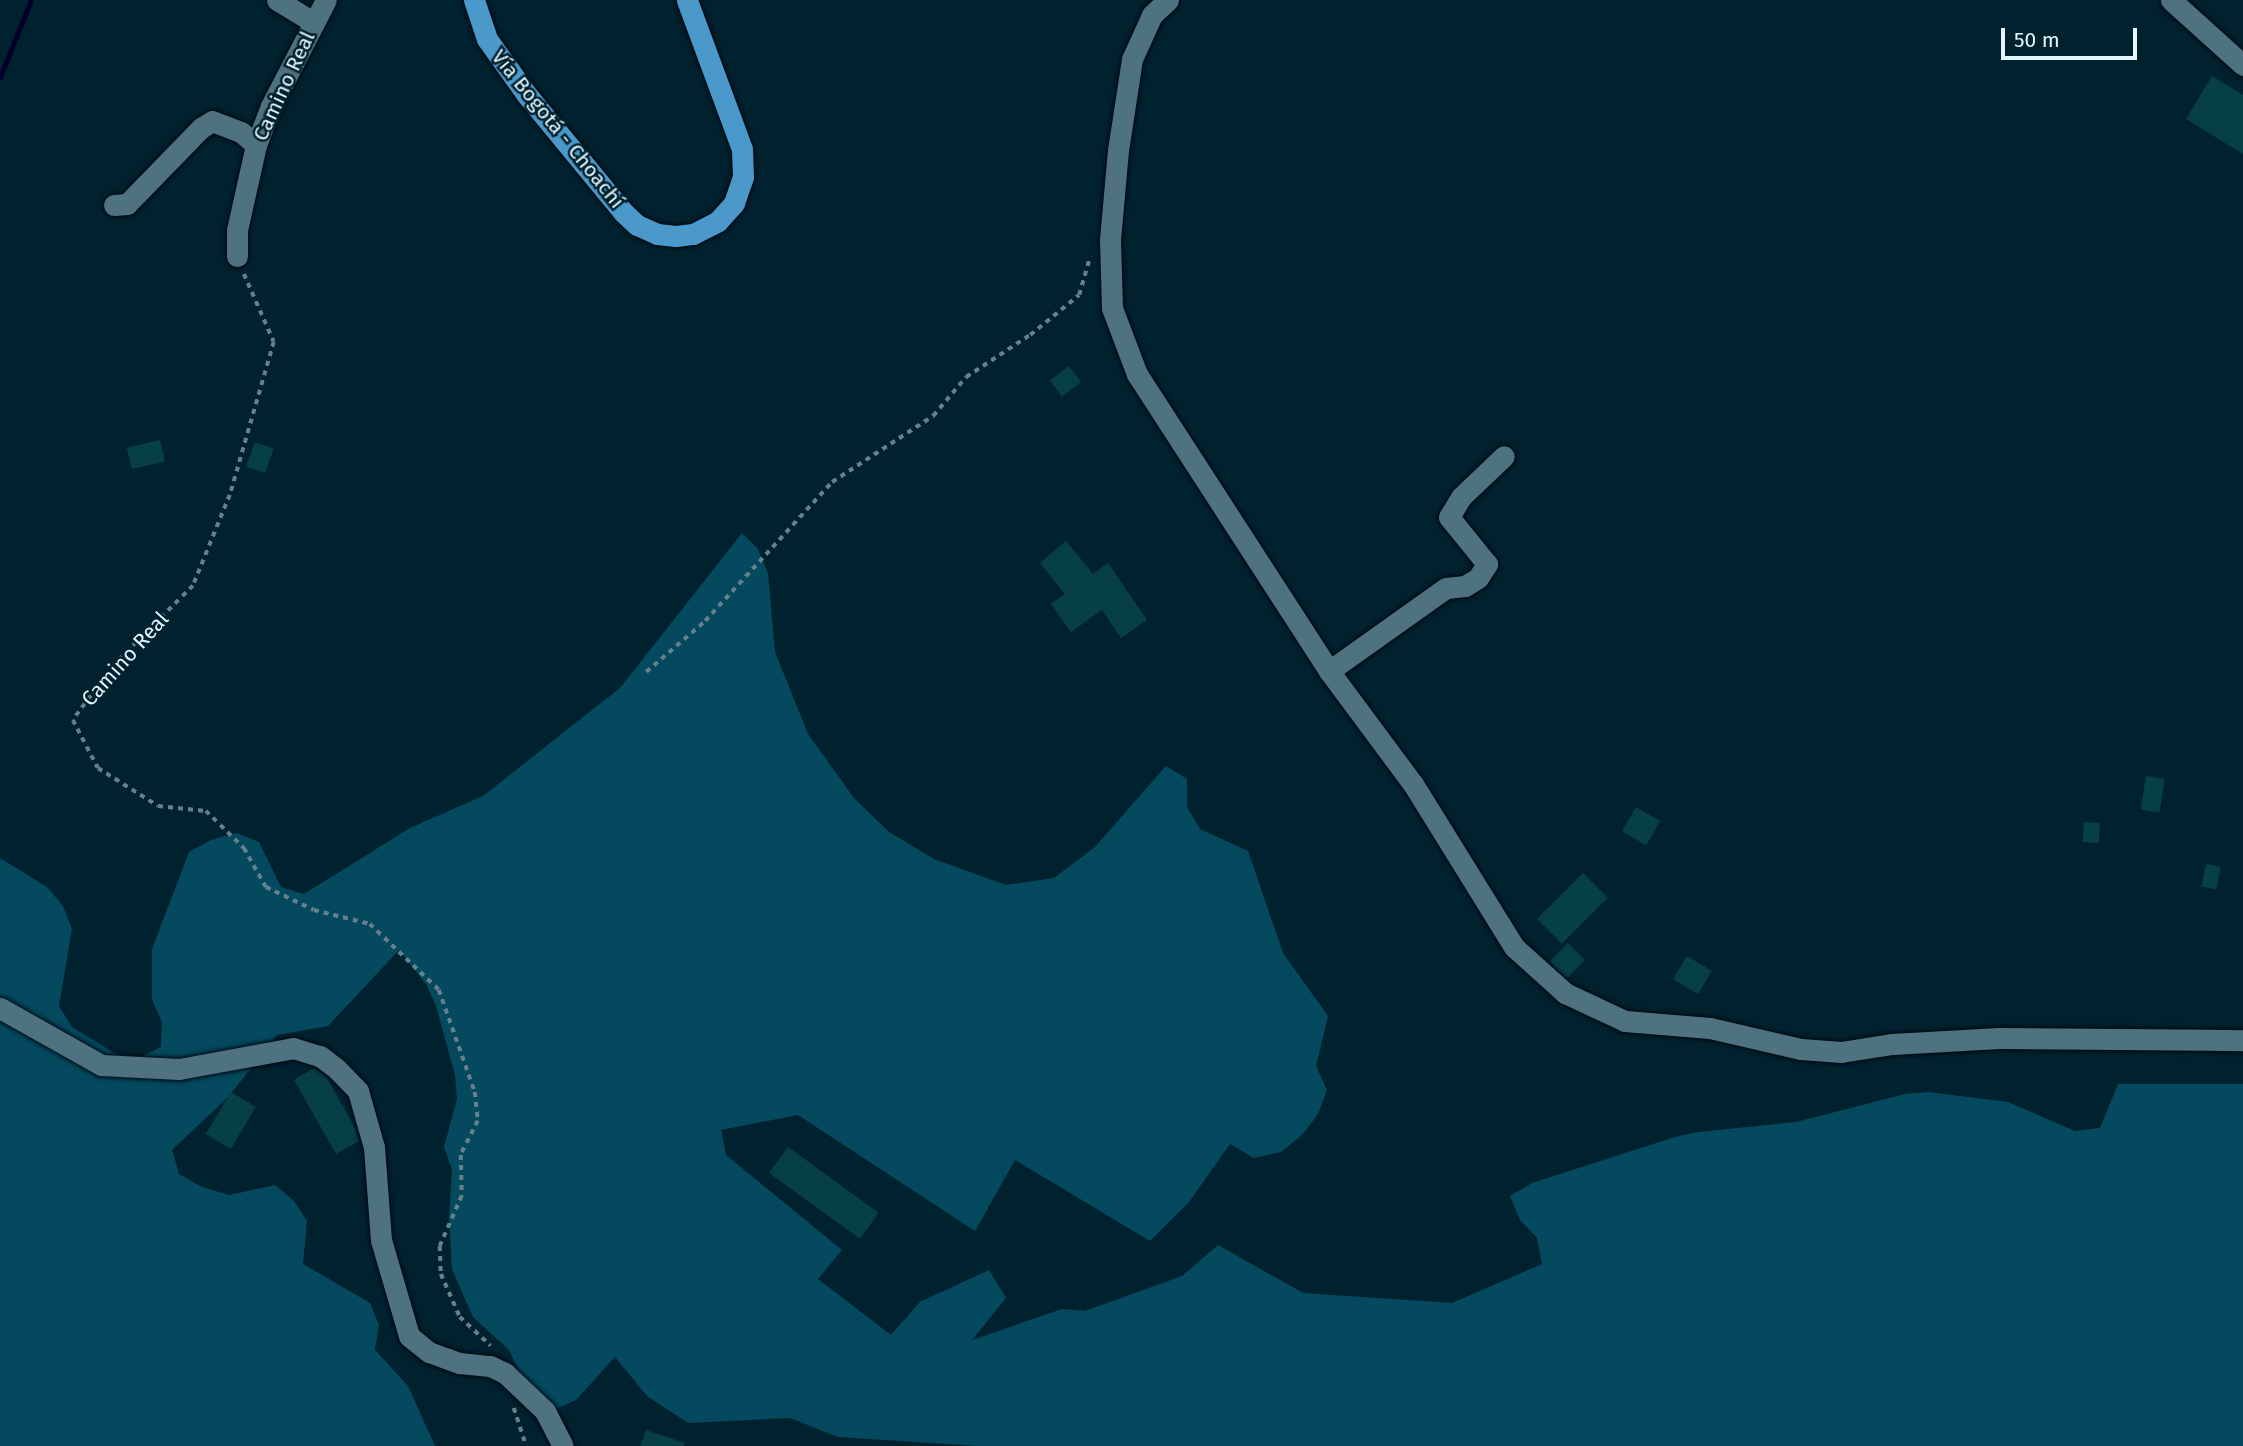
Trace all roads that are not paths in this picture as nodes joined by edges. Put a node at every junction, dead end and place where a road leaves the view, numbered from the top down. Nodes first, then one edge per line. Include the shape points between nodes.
1 (277, 0) edge
2 (326, 0) edge
3 (474, 0) edge
4 (687, 0) edge
5 (1168, 0) edge
6 (2171, 0) edge
7 (313, 22) junction
8 (2243, 65) edge
9 (256, 145) junction
10 (114, 205) dead end
11 (237, 256) road end
12 (1504, 456) dead end
13 (1329, 671) junction
14 (0, 1007) edge
15 (2243, 1040) edge
16 (563, 1446) edge

1 - 7 street
2 - 7 street, Camino Real
3 - 4 main road, Vía Bogotá - Choachí via 487,40 599,184 638,225 676,236 702,230 725,215 739,192 743,170 742,149
5 - 13 street via 1152,15 1132,59 1110,240 1112,308 1137,374
6 - 8 street
7 - 9 street, Camino Real
9 - 10 street via 240,132 212,121 132,200
9 - 11 street, Camino Real via 237,230
12 - 13 street via 1461,497 1449,517 1487,564 1478,578 1465,586 1447,588
13 - 15 street via 1413,784 1514,947 1565,993 1625,1021 1710,1028 1801,1049 1841,1052 1999,1038
14 - 16 street via 101,1065 179,1069 293,1048 320,1056 358,1091 374,1147 381,1240 409,1336 439,1356 505,1373 545,1411

